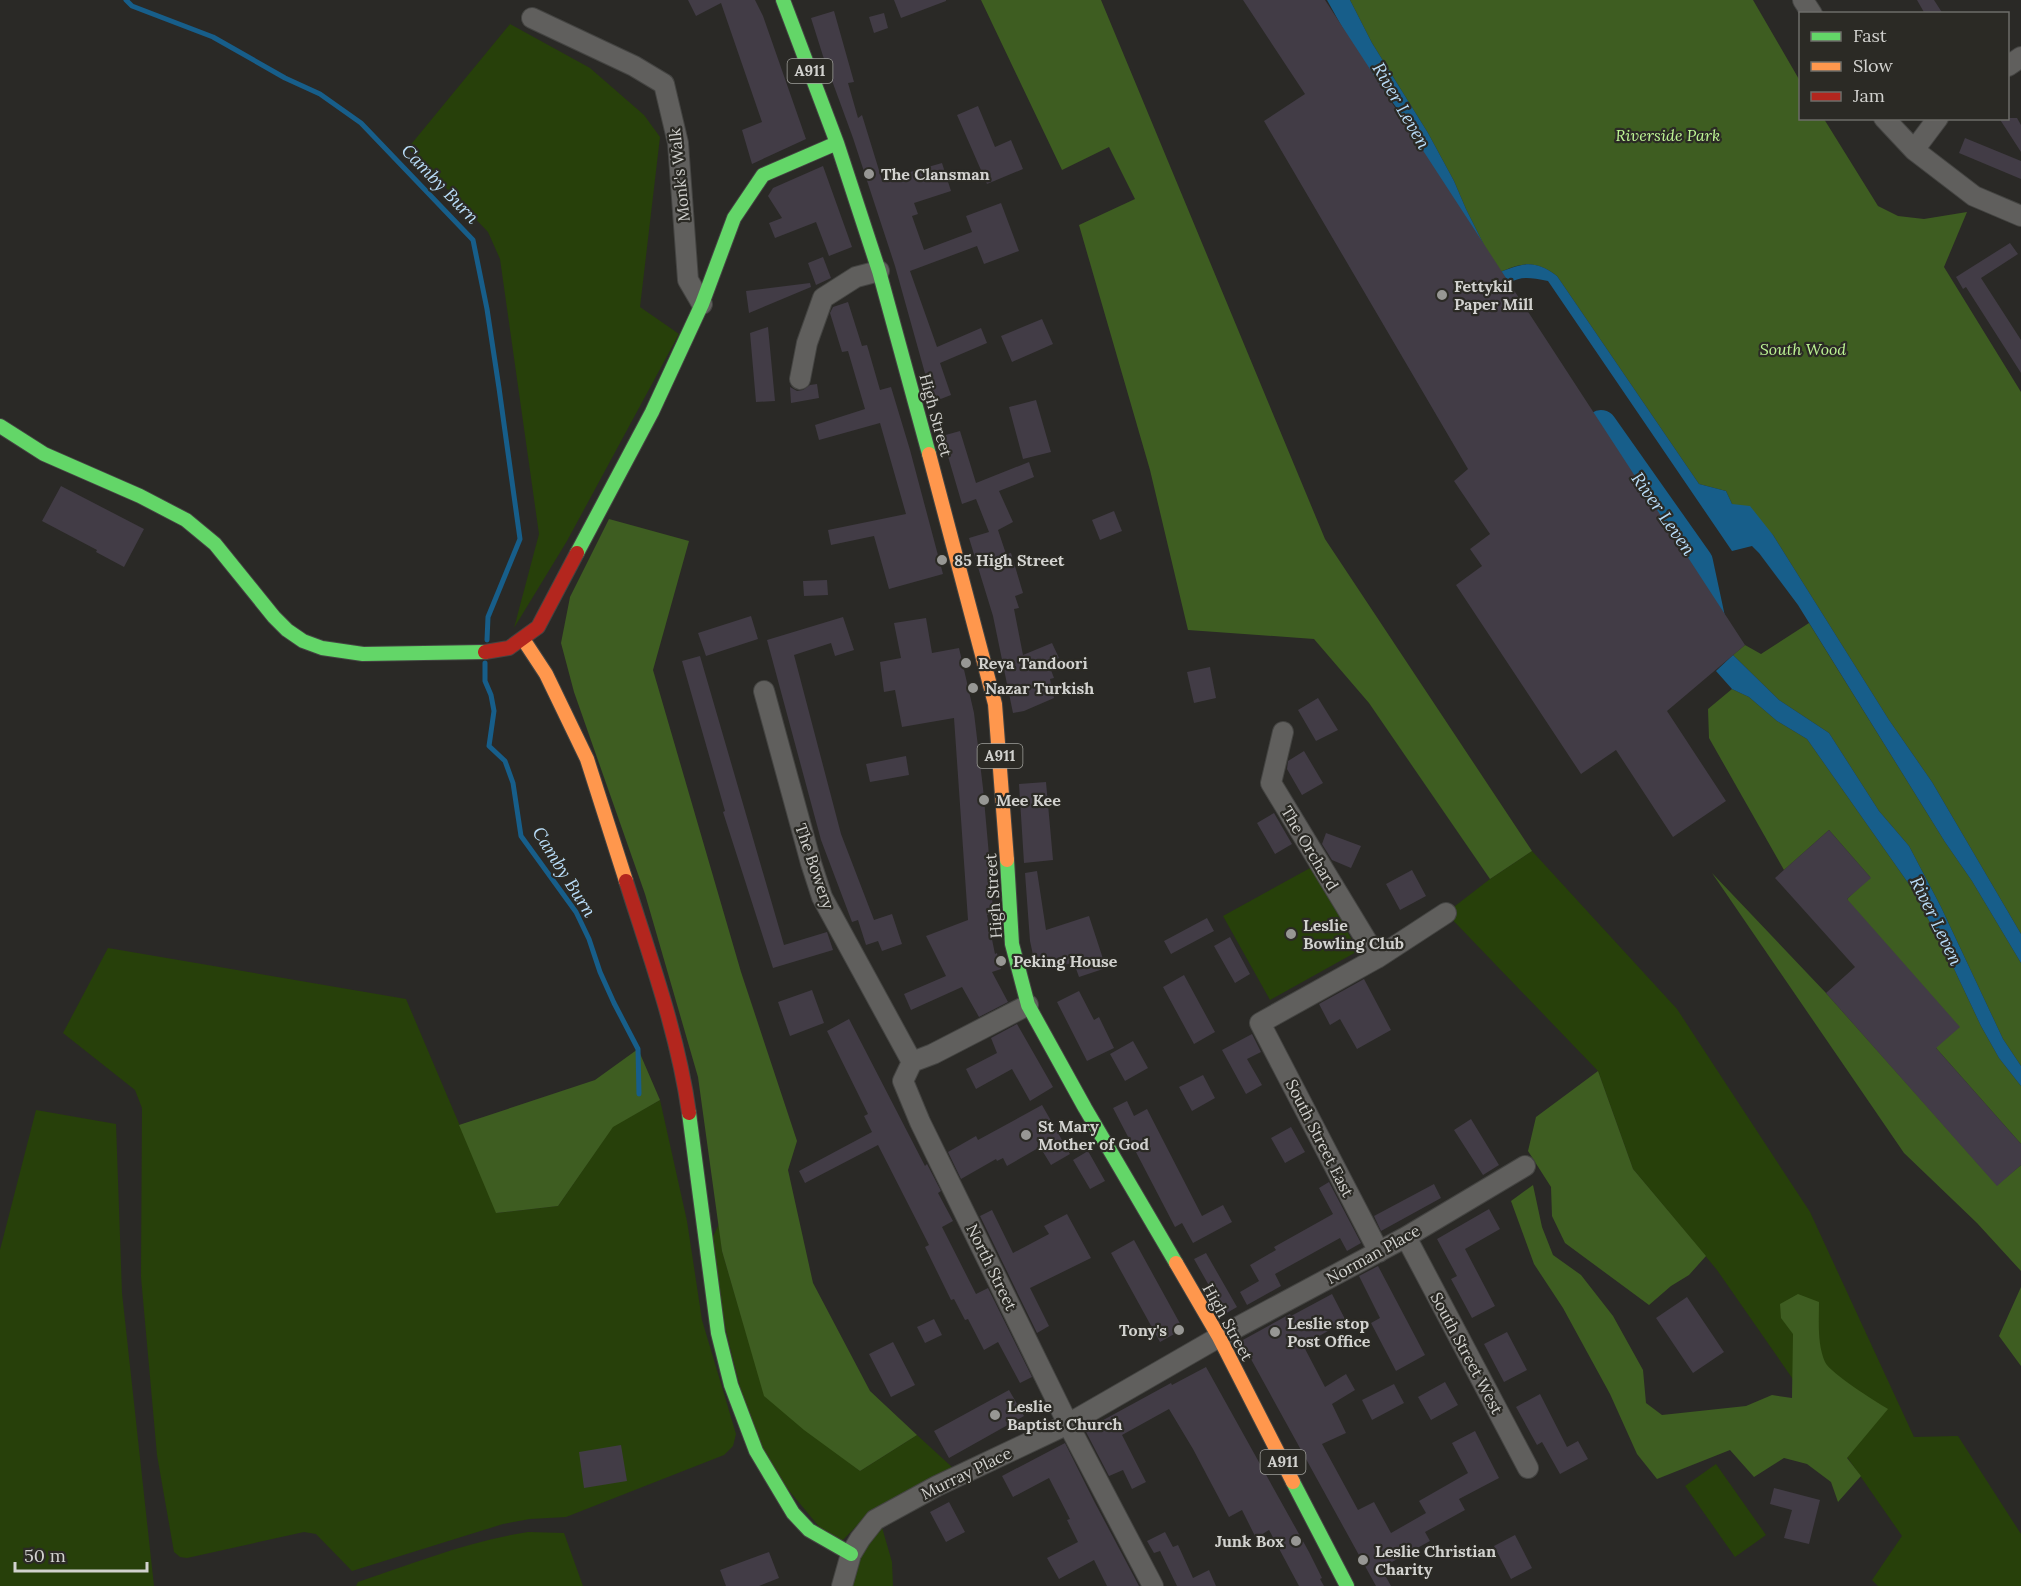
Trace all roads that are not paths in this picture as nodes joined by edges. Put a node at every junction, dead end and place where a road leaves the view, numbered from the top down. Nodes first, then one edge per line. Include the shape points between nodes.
1 (783, 0) edge
2 (532, 18) dead end
3 (1886, 120) edge
4 (1936, 120) edge
5 (837, 143) junction
6 (1914, 150) junction
7 (2021, 216) edge
8 (879, 271) junction
9 (702, 304) junction
10 (800, 379) dead end
11 (0, 426) edge
12 (523, 639) junction
13 (764, 691) dead end
14 (1282, 732) dead end
15 (1446, 913) dead end
16 (1377, 958) junction
17 (1028, 1005) junction
18 (912, 1062) junction
19 (1525, 1166) dead end
20 (1406, 1237) junction
21 (1379, 1252) junction
22 (1219, 1337) junction
23 (1068, 1424) junction
24 (1528, 1468) dead end
25 (852, 1554) junction
26 (842, 1586) edge
27 (1153, 1586) edge
28 (1347, 1586) edge

1 - 5 street, A911
2 - 9 street, Monk's Walk via 664,84 678,143 688,280
3 - 6 street
4 - 6 street
5 - 8 street, High Street / A911
5 - 9 street via 763,175 734,218
6 - 7 street via 1974,196
8 - 10 street via 856,278 823,298 807,343
8 - 17 street, High Street / A911 via 995,704 1012,944
9 - 12 street via 632,452 538,627
11 - 12 street via 37,451 156,503 198,528 268,612 306,643 347,653 423,654 503,650
12 - 25 street via 546,674 587,759 660,989 684,1077 718,1333 735,1394 756,1451 793,1513 809,1530
13 - 18 street, The Bowery via 822,897
14 - 16 street, The Orchard via 1271,783
15 - 16 street
16 - 21 street, South Street East via 1260,1023
17 - 18 street
17 - 22 street, High Street / A911
18 - 23 street, North Street via 903,1081 907,1095
19 - 20 street, Norman Place
20 - 21 street, Norman Place
20 - 24 street, South Street West
21 - 22 street, Norman Place
22 - 23 street, Murray Place
22 - 28 street, High Street / A911
23 - 25 street, Murray Place via 875,1520
23 - 27 street, North Street
25 - 26 street, Murray Place

